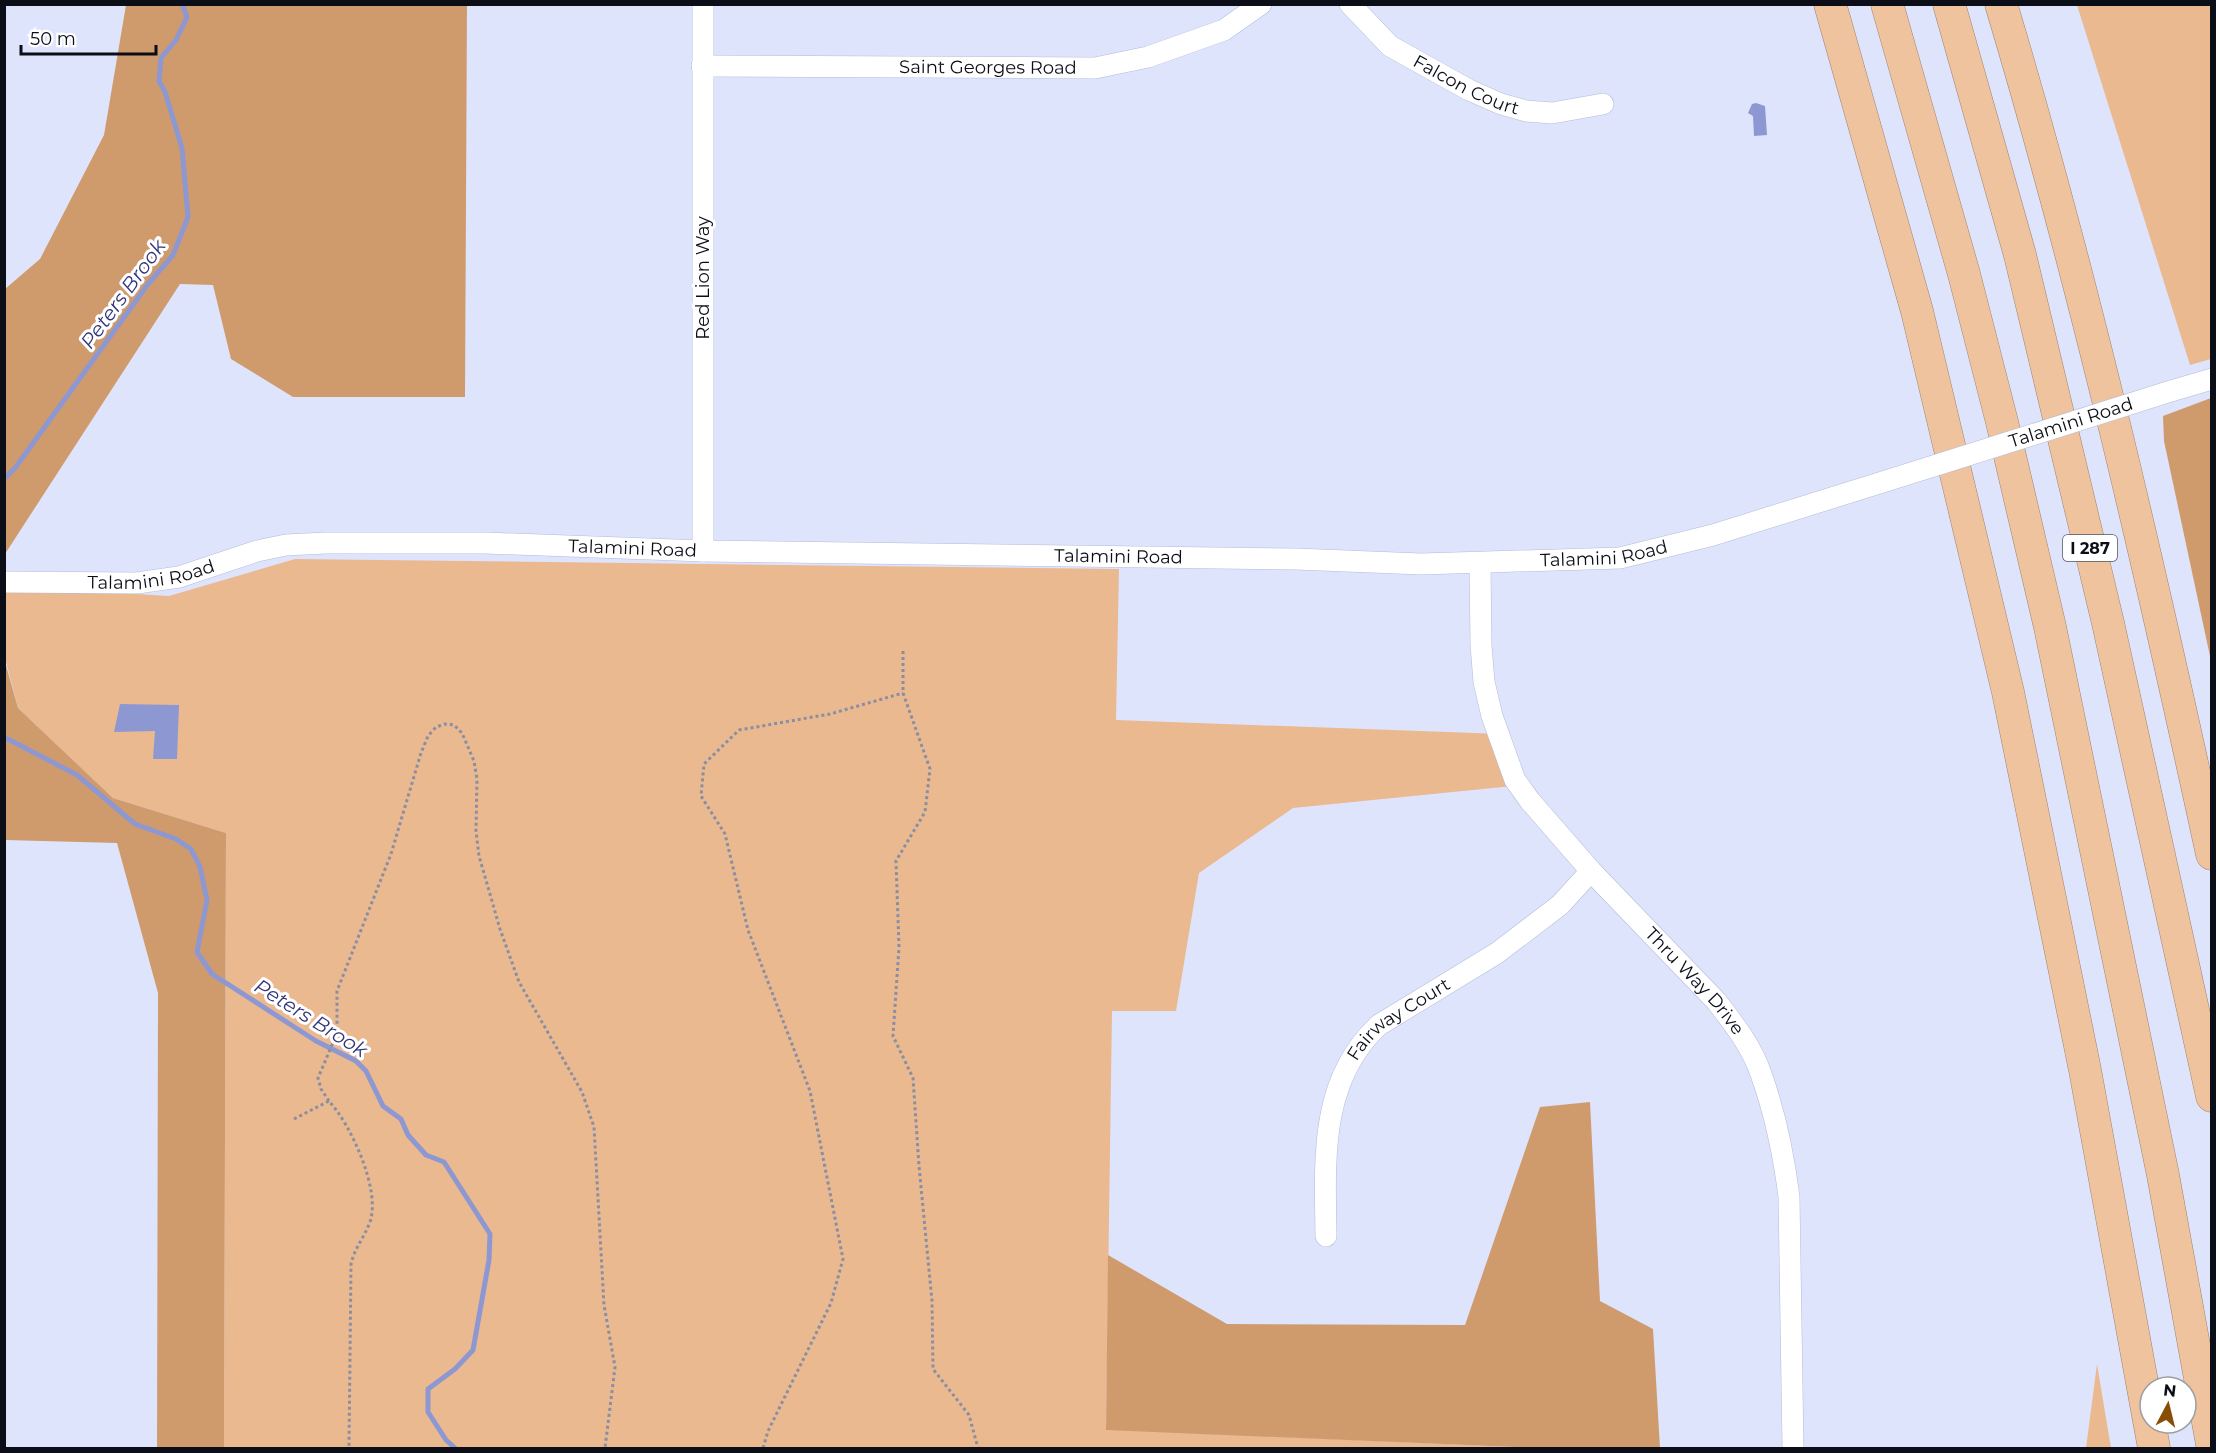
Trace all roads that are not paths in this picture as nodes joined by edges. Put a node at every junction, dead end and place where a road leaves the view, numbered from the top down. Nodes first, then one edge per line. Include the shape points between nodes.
1 (703, 4) edge
2 (1261, 4) edge
3 (1350, 4) edge
4 (1830, 4) edge
5 (1887, 4) edge
6 (1948, 4) edge
7 (2001, 4) edge
8 (702, 66) junction
9 (1603, 104) dead end
10 (2211, 379) edge
11 (703, 550) junction
12 (1480, 563) junction
13 (4, 582) edge
14 (2211, 854) edge
15 (1591, 871) junction
16 (2211, 1096) edge
17 (1326, 1236) dead end
18 (2211, 1443) edge
19 (1793, 1449) edge
20 (2154, 1449) edge

1 - 8 street, Red Lion Way
2 - 8 street, Saint Georges Road via 1224,30 1148,57 1095,68
3 - 9 street, Falcon Court via 1390,46 1501,104 1552,113
4 - 20 highway via 1917,311 2008,692 2085,1070
5 - 18 highway via 1967,285 2050,627 2163,1175
6 - 16 highway, I 287 via 2023,267 2108,623
7 - 14 highway, I 287 via 2074,265 2165,636
8 - 11 street, Red Lion Way
10 - 12 street, Talamini Road, bridge via 1713,535 1620,558
11 - 12 street, Talamini Road
11 - 13 street, Talamini Road via 325,543 257,551 179,577 137,583
12 - 15 street, Thru Way Drive via 1484,682 1515,780
15 - 17 street, Fairway Court via 1560,905 1497,953 1379,1025 1364,1040 1346,1066 1332,1111 1325,1149
15 - 19 street, Thru Way Drive via 1717,1002 1735,1025 1761,1073 1789,1197

